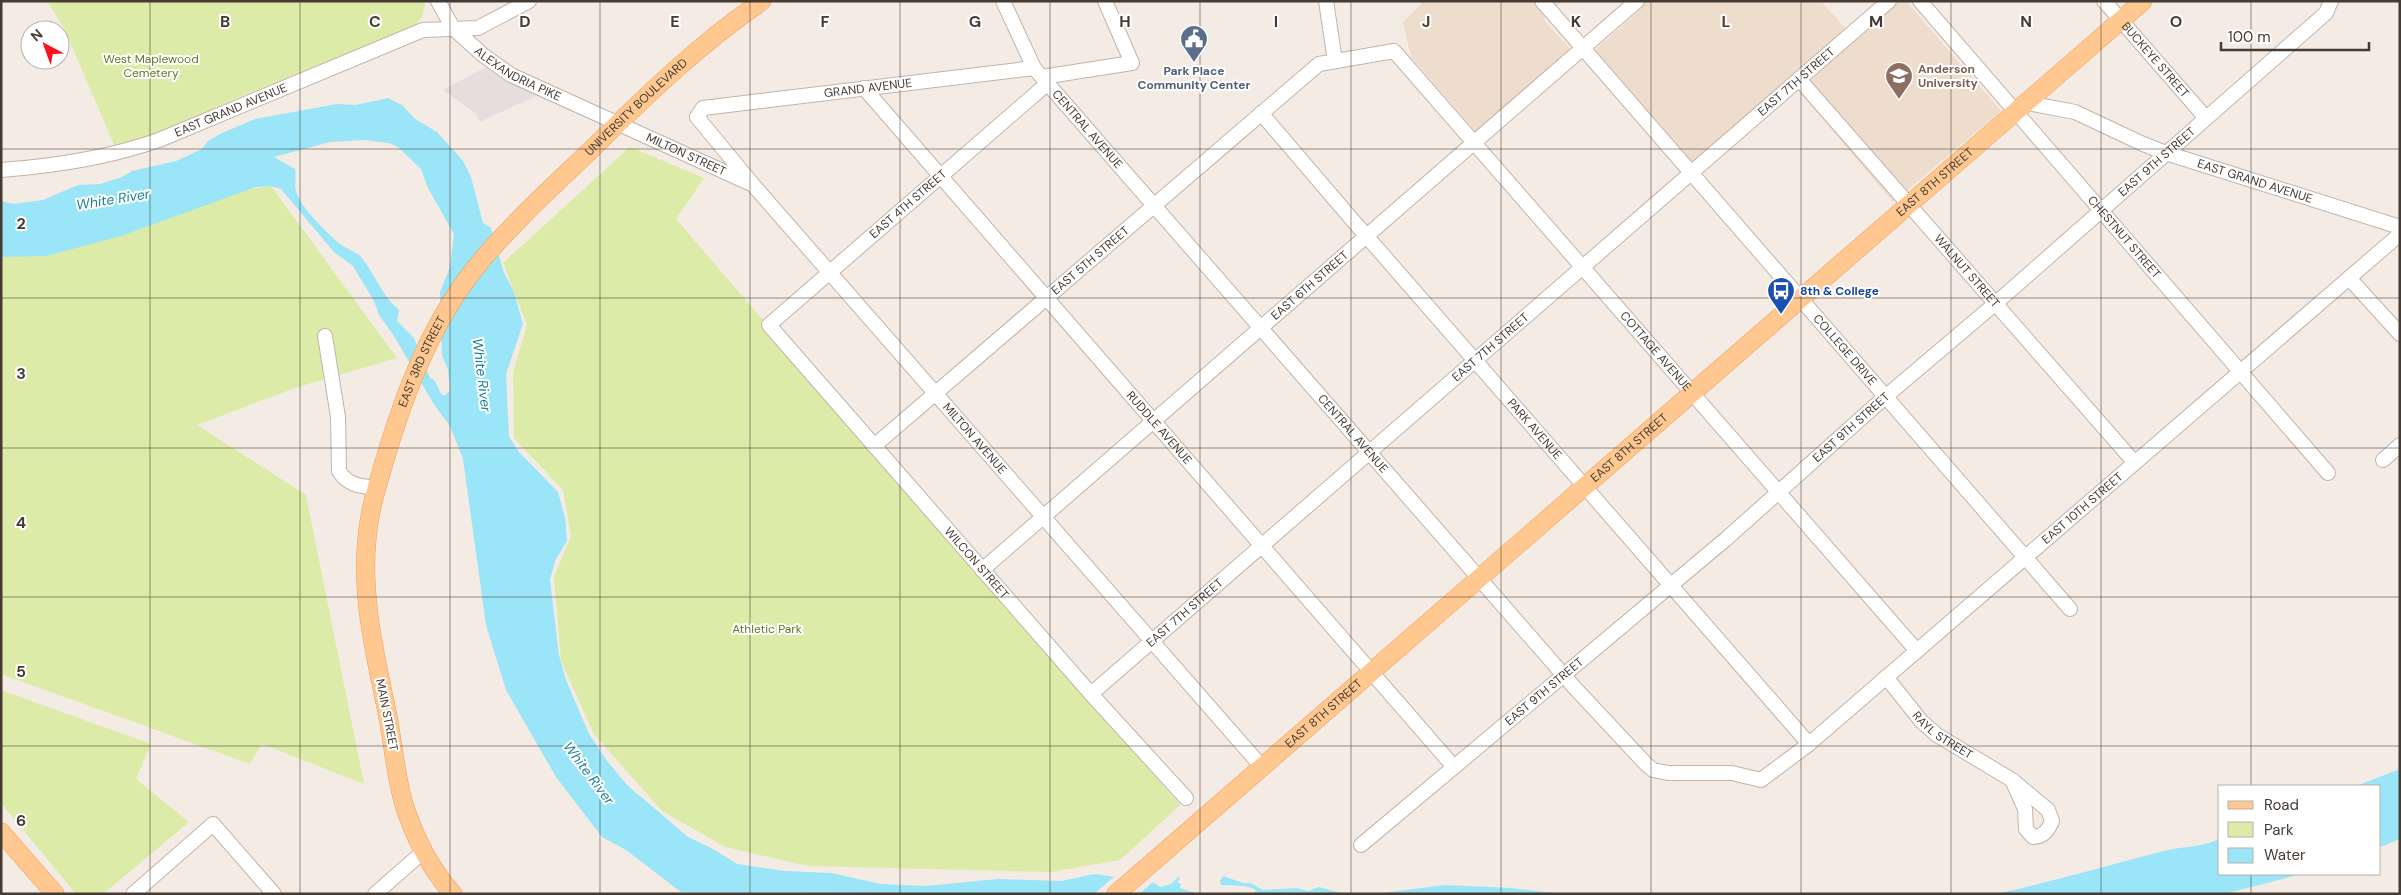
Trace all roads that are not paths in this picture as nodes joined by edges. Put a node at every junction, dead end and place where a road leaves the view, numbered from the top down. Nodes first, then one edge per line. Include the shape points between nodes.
1 (438, 1) edge
2 (529, 1) edge
3 (762, 1) edge
4 (1002, 1) edge
5 (1104, 1) edge
6 (1326, 1) edge
7 (1542, 1) edge
8 (1637, 1) edge
9 (1889, 1) edge
10 (1920, 1) edge
11 (2104, 1) edge
12 (2143, 1) edge
13 (2330, 1) edge
14 (2120, 20) junction
15 (453, 28) junction
16 (1582, 48) junction
17 (1335, 61) junction
18 (1041, 76) junction
19 (1799, 79) junction
20 (864, 88) junction
21 (703, 108) joint
22 (2022, 108) junction
23 (1261, 113) junction
24 (2206, 118) junction
25 (618, 123) junction
26 (1474, 142) junction
27 (2166, 153) junction
28 (1, 170) edge
29 (1691, 173) junction
30 (940, 176) junction
31 (754, 186) junction
32 (1910, 204) junction
33 (1153, 206) junction
34 (2101, 210) junction
35 (517, 223) joint
36 (2400, 227) edge
37 (2400, 234) edge
38 (1366, 236) junction
39 (1583, 267) junction
40 (830, 272) junction
41 (2349, 278) junction
42 (1046, 298) junction
43 (1800, 299) junction
44 (1996, 303) junction
45 (769, 325) joint
46 (1261, 327) junction
47 (2400, 334) edge
48 (325, 336) dead end
49 (1476, 360) junction
50 (2241, 370) junction
51 (1693, 393) junction
52 (936, 394) junction
53 (1885, 397) junction
54 (1153, 421) junction
55 (2400, 445) edge
56 (874, 446) junction
57 (1370, 452) junction
58 (2383, 460) dead end
59 (2135, 463) junction
60 (2328, 473) dead end
61 (1586, 486) junction
62 (377, 488) junction
63 (1778, 491) junction
64 (1043, 517) junction
65 (368, 524) joint
66 (1262, 546) junction
67 (2025, 558) junction
68 (982, 570) junction
69 (1480, 579) junction
70 (1672, 584) junction
71 (2070, 609) dead end
72 (1152, 642) junction
73 (1917, 651) junction
74 (1372, 673) junction
75 (1564, 676) junction
76 (1886, 678) junction
77 (1091, 694) junction
78 (1809, 744) junction
79 (1262, 767) junction
80 (1454, 767) junction
81 (1761, 780) joint
82 (2012, 780) dead end
83 (1186, 798) dead end
84 (1, 832) edge
85 (1361, 845) dead end
86 (424, 851) junction
87 (55, 894) edge
88 (133, 894) edge
89 (274, 894) edge
90 (375, 894) edge
91 (453, 894) edge
92 (1116, 894) edge

1 - 15 street, ALEXANDRIA PIKE
2 - 15 street, EAST GRAND AVENUE via 478,28
3 - 25 main road, UNIVERSITY BOULEVARD via 727,25
4 - 18 street, CENTRAL AVENUE
5 - 18 street, GRAND AVENUE via 1132,63
6 - 17 street
7 - 16 street, COLLEGE DRIVE
8 - 16 street, EAST 6TH STREET
9 - 19 street, EAST 7TH STREET
10 - 22 street, CHESTNUT STREET
11 - 14 street, BUCKEYE STREET
12 - 14 main road, EAST 8TH STREET
13 - 24 street, EAST 9TH STREET via 2326,13
14 - 22 main road, EAST 8TH STREET
14 - 24 street, BUCKEYE STREET
15 - 25 street, ALEXANDRIA PIKE via 483,55 511,74
15 - 28 street, EAST GRAND AVENUE via 423,30 126,152
16 - 26 street, EAST 6TH STREET
16 - 29 street, COLLEGE DRIVE
17 - 23 street, EAST 5TH STREET via 1319,64
17 - 26 street, COTTAGE AVENUE via 1394,51
18 - 20 street, GRAND AVENUE
18 - 30 street, EAST 4TH STREET
18 - 33 street, CENTRAL AVENUE
19 - 29 street, EAST 7TH STREET
19 - 32 street, WALNUT STREET
20 - 21 street, GRAND AVENUE
20 - 30 street, RUDDLE AVENUE
21 - 31 street, MILTON AVENUE via 697,117
22 - 27 street, EAST GRAND AVENUE via 2075,112
22 - 32 main road, EAST 8TH STREET
22 - 34 street, CHESTNUT STREET
23 - 33 street, EAST 5TH STREET
23 - 38 street, PARK AVENUE
24 - 27 street, EAST 9TH STREET
25 - 31 street, MILTON STREET
25 - 35 main road, UNIVERSITY BOULEVARD
26 - 38 street, EAST 6TH STREET
26 - 39 street, COTTAGE AVENUE
27 - 34 street, EAST 9TH STREET
27 - 36 street, EAST GRAND AVENUE
29 - 39 street, EAST 7TH STREET
29 - 43 street, COLLEGE DRIVE
30 - 40 street, EAST 4TH STREET
30 - 42 street, RUDDLE AVENUE
31 - 40 street, MILTON AVENUE
32 - 43 main road, EAST 8TH STREET
32 - 44 street, WALNUT STREET
33 - 42 street, EAST 5TH STREET
33 - 46 street, CENTRAL AVENUE
34 - 44 street, EAST 9TH STREET
34 - 50 street, CHESTNUT STREET
35 - 62 main road, EAST 3RD STREET via 480,263 444,316 416,372 395,425
37 - 41 street, EAST 10TH STREET
38 - 46 street, EAST 6TH STREET
38 - 49 street, PARK AVENUE
39 - 49 street, EAST 7TH STREET
39 - 51 street, COTTAGE AVENUE
40 - 45 street, EAST 4TH STREET
40 - 52 street, MILTON AVENUE
41 - 47 street
41 - 50 street, EAST 10TH STREET
42 - 52 street, EAST 5TH STREET
42 - 54 street, RUDDLE AVENUE
43 - 51 main road, EAST 8TH STREET
43 - 53 street, COLLEGE DRIVE
44 - 53 street, EAST 9TH STREET
44 - 59 street, WALNUT STREET
45 - 56 street, WILCON STREET
46 - 54 street, EAST 6TH STREET
46 - 57 street, CENTRAL AVENUE
48 - 62 street via 338,417 339,471 343,479 354,485
49 - 57 street, EAST 7TH STREET
49 - 61 street, PARK AVENUE
50 - 59 street, EAST 10TH STREET
50 - 60 street, CHESTNUT STREET
51 - 61 main road, EAST 8TH STREET
51 - 63 street, COTTAGE AVENUE
52 - 56 street, EAST 5TH STREET
52 - 64 street, MILTON AVENUE
53 - 63 street, EAST 9TH STREET
53 - 67 street, COLLEGE DRIVE
54 - 64 street, EAST 6TH STREET
54 - 66 street, RUDDLE AVENUE
55 - 58 street
56 - 68 street, WILCON STREET
57 - 66 street, EAST 7TH STREET
57 - 69 street, CENTRAL AVENUE
59 - 67 street, EAST 10TH STREET
61 - 69 main road, EAST 8TH STREET
61 - 70 street, PARK AVENUE
62 - 65 main road, EAST 3RD STREET
63 - 70 street, EAST 9TH STREET
63 - 73 street, COTTAGE AVENUE
64 - 68 street, EAST 6TH STREET
64 - 72 street, MILTON AVENUE
65 - 86 main road, MAIN STREET via 369,627 403,800
66 - 72 street, EAST 7TH STREET
66 - 74 street, RUDDLE AVENUE
67 - 71 street, COLLEGE DRIVE
67 - 73 street, EAST 10TH STREET
68 - 77 street, WILCON STREET
69 - 74 main road, EAST 8TH STREET
69 - 75 street, CENTRAL AVENUE
70 - 75 street, EAST 9TH STREET
70 - 78 street, PARK AVENUE
72 - 77 street, EAST 7TH STREET
72 - 79 street, MILTON AVENUE
73 - 76 street, EAST 10TH STREET
74 - 79 main road, EAST 8TH STREET
74 - 80 street, RUDDLE AVENUE
75 - 80 street, EAST 9TH STREET
75 - 81 street, CENTRAL AVENUE via 1654,770 1732,774
76 - 78 street, EAST 10TH STREET
76 - 82 street, RAYL STREET via 1922,722 1937,735
77 - 83 street, WILCON STREET
78 - 81 street, EAST 10TH STREET
79 - 92 main road, EAST 8TH STREET
80 - 85 street, EAST 9TH STREET
84 - 87 main road
86 - 90 street
86 - 91 main road, MAIN STREET via 437,876
88 - 89 street via 213,824

